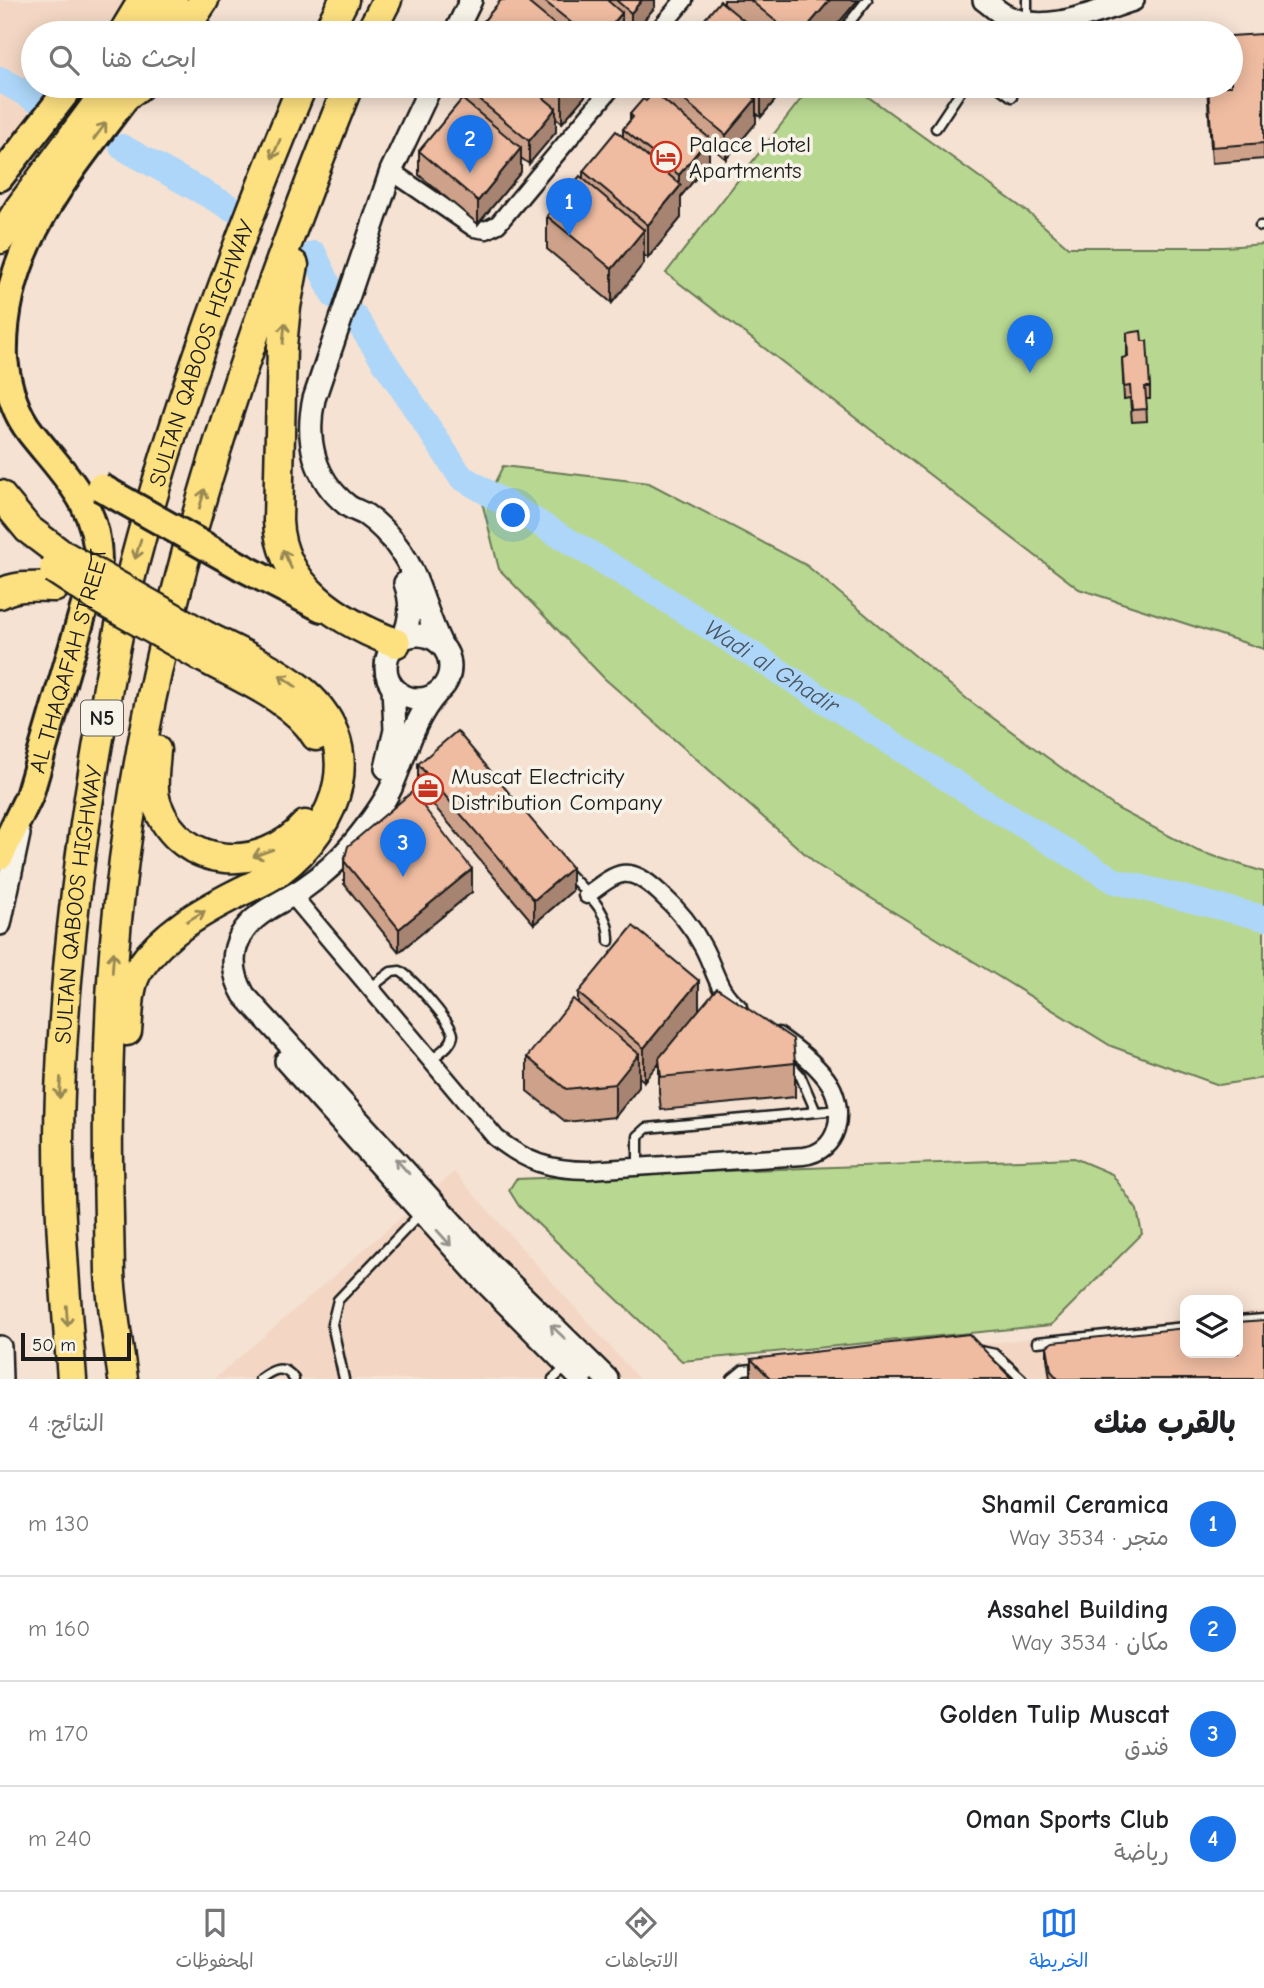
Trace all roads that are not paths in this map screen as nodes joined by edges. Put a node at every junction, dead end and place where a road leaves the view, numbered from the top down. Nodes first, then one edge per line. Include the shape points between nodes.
1 (194, 0) edge
2 (204, 0) edge
3 (344, 0) edge
4 (387, 0) edge
5 (471, 0) edge
6 (684, 0) edge
7 (867, 0) edge
8 (984, 0) edge
9 (1027, 0) edge
10 (1133, 0) edge
11 (160, 15) edge
12 (333, 21) edge
13 (376, 21) edge
14 (461, 21) edge
15 (666, 21) edge
16 (850, 21) edge
17 (1011, 21) edge
18 (1017, 21) edge
19 (1063, 21) edge
20 (62, 98) edge
21 (79, 98) edge
22 (119, 98) edge
23 (121, 98) edge
24 (297, 98) edge
25 (343, 98) edge
26 (425, 98) edge
27 (603, 98) edge
28 (956, 98) edge
29 (936, 128) dead end
30 (73, 166) junction
31 (391, 171) junction
32 (0, 177) edge
33 (0, 205) edge
34 (300, 208) junction
35 (0, 239) edge
36 (0, 495) edge
37 (354, 511) junction
38 (0, 525) edge
39 (184, 561) junction
40 (56, 570) junction
41 (0, 594) edge
42 (337, 615) junction
43 (400, 640) junction
44 (441, 643) junction
45 (204, 646) junction
46 (393, 687) junction
47 (437, 693) junction
48 (29, 796) junction
49 (0, 856) edge
50 (558, 862) edge
51 (587, 894) junction
52 (293, 896) junction
53 (0, 924) edge
54 (609, 941) dead end
55 (370, 988) junction
56 (747, 1014) edge
57 (766, 1027) edge
58 (784, 1059) edge
59 (430, 1060) junction
60 (838, 1110) junction
61 (816, 1112) junction
62 (638, 1167) junction
63 (421, 1213) junction
64 (111, 1275) junction
65 (1264, 1319) edge
66 (1243, 1321) edge
67 (1180, 1328) edge
68 (1037, 1342) dead end
69 (0, 1347) edge
70 (963, 1351) edge
71 (775, 1366) edge
72 (124, 1373) edge
73 (567, 1375) edge
74 (1, 1379) edge
75 (72, 1379) edge
76 (260, 1379) edge
77 (294, 1379) edge
78 (344, 1379) edge
79 (607, 1379) edge
80 (732, 1379) edge
81 (1022, 1379) edge

1 - 11 main road
2 - 11 highway
3 - 12 highway
4 - 13 highway
5 - 14 street
6 - 15 street
7 - 16 lane
8 - 17 street
9 - 18 lane
10 - 19 street via 1088,9
20 - 32 main road
21 - 33 highway
22 - 35 highway via 20,207
30 -> 23 main road, AL THAQAFAH STREET
24 -> 75 highway, SULTAN QABOOS HIGHWAY / N5 via 253,204 160,474 127,593 89,791 75,890 60,1094 59,1205
25 - 34 highway, SULTAN QABOOS HIGHWAY / N5
26 - 31 street
27 - 31 street via 498,224 486,230 474,228
28 - 29 lane
30 - 42 main road, bridge via 31,244 20,289 21,363 44,425 63,452 100,487
30 - 48 main road, AL THAQAFAH STREET via 27,228 10,267 2,307 2,348 18,408 27,427 85,501 98,546 98,561
31 - 37 street via 311,412 310,439 317,465 337,496
39 -> 34 highway, SULTAN QABOOS HIGHWAY / N5 via 247,354
42 -> 34 highway via 298,578 278,532 282,346
36 - 40 highway
37 - 43 street via 385,546 403,578 410,608 409,623
37 - 44 street via 370,519 401,552
38 - 40 highway
45 -> 39 highway via 295,710 323,748 327,767 314,814 299,832 279,847 240,860 217,857 181,839 156,802 157,748
64 -> 39 highway, SULTAN QABOOS HIGHWAY / N5 via 107,1098 120,892 149,705
40 - 41 highway
40 - 45 highway, bridge
40 - 45 highway, bridge via 101,600
42 - 43 highway via 368,632
43 - 44 street via 427,635
43 - 46 street via 386,664
44 - 47 street via 450,665 447,681
64 -> 45 highway via 122,1092 130,999 137,971 180,926 277,873 306,847 326,821 339,787 341,760 319,708 279,674
46 - 47 street via 413,699
46 - 63 street via 393,744 369,800 317,861 241,913 227,932 220,968 234,1003
47 - 52 street via 418,719 390,789 368,825 326,871
48 - 49 main road, AL THAQAFAH STREET
48 - 53 street
50 - 51 lane
51 - 54 lane via 607,920
51 - 56 street via 615,875 642,877 690,926 723,993
52 - 55 street
79 -> 52 street via 490,1264 244,995 234,967 239,938 257,916
55 - 59 street
55 - 59 lane via 391,972 400,971 447,1022 452,1038
57 - 60 street via 820,1073
58 - 61 lane via 800,1075
59 - 62 street via 496,1138 516,1153 564,1170
60 - 61 lane
60 - 62 street via 829,1145 813,1155
61 - 62 lane via 647,1128 638,1136
63 -> 73 street
63 - 78 lane via 338,1300 332,1324
64 - 72 highway, SULTAN QABOOS HIGHWAY / N5
65 - 66 lane
67 - 68 lane
69 - 74 street
70 - 81 lane via 995,1354
71 - 80 lane via 743,1370
76 - 77 lane via 276,1369 287,1371

